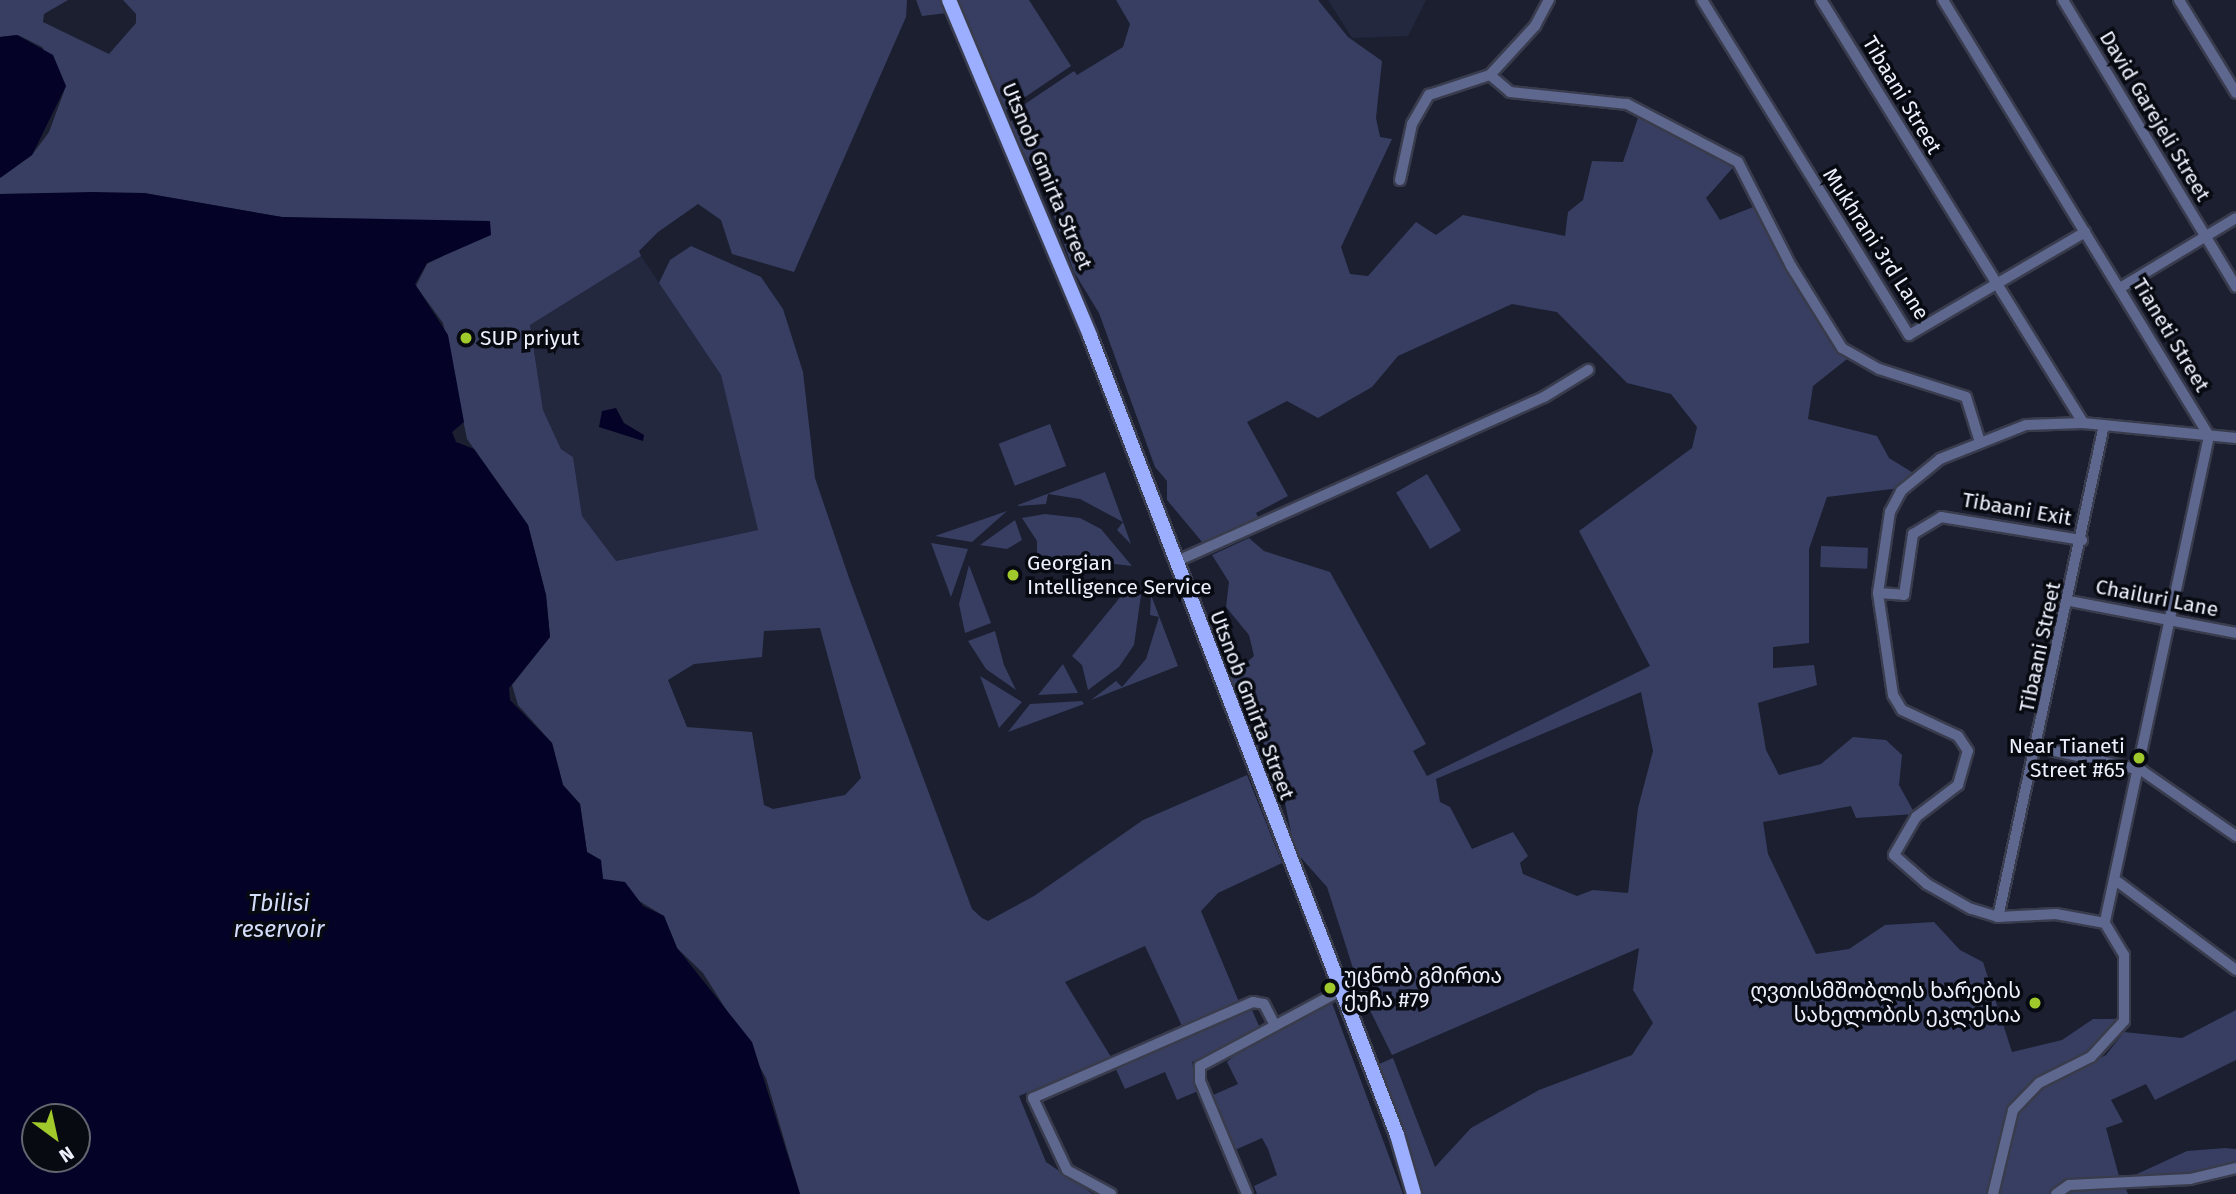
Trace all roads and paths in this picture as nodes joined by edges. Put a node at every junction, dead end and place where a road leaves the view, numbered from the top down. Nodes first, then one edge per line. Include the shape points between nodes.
1 (949, 0) edge
2 (1549, 0) edge
3 (1702, 0) edge
4 (1821, 0) edge
5 (1943, 0) edge
6 (2063, 0) edge
7 (2179, 0) edge
8 (1490, 75) junction
9 (2236, 93) edge
10 (1400, 180) dead end
11 (2236, 218) edge
12 (2085, 232) junction
13 (2206, 237) junction
14 (1996, 286) junction
15 (2236, 287) edge
16 (2119, 288) junction
17 (1588, 370) dead end
18 (2082, 423) junction
19 (2104, 425) junction
20 (2209, 436) junction
21 (2236, 438) edge
22 (1979, 439) junction
23 (2082, 540) junction
24 (1175, 562) junction
25 (1878, 593) junction
26 (2070, 601) junction
27 (2171, 621) junction
28 (2236, 633) edge
29 (2037, 747) junction
30 (2141, 770) junction
31 (2236, 836) edge
32 (2118, 882) junction
33 (1998, 917) junction
34 (2105, 923) junction
35 (2236, 970) edge
36 (1340, 991) junction
37 (1273, 1022) junction
38 (2236, 1168) edge
39 (1111, 1194) edge
40 (1247, 1194) edge
41 (1414, 1194) edge
42 (1993, 1194) edge
43 (2056, 1194) edge

1 - 24 main road, Utsnob Gmirta Street via 1049,231
2 - 8 street via 1535,26
3 - 14 street, Mukhrani 3rd Lane via 1909,335
4 - 14 street, Tibaani Street
5 - 12 street, Tianeti Street
6 - 13 street, David Garejeli Street
7 - 9 street
8 - 10 street via 1429,95 1412,124
8 - 22 street via 1510,92 1627,104 1738,162 1791,266 1842,348 1879,369 1966,397
11 - 13 street
12 - 14 street, Mukhrani 3rd Lane
12 - 16 street, Tianeti Street
13 - 15 street, David Garejeli Street
13 - 16 street
14 - 18 street, Tibaani Street
16 - 20 street, Tianeti Street
17 - 24 street via 1544,397
18 - 19 street
18 - 22 street via 2026,425
19 - 20 street
19 - 23 street, Tibaani Street
20 - 21 street
20 - 27 street
22 - 25 street via 1940,459 1894,500 1879,554
23 - 25 street, Tibaani Exit via 1941,517 1913,534 1904,595
23 - 26 street, Tibaani Street
24 - 36 main road, Utsnob Gmirta Street
25 - 33 street via 1893,695 1902,710 1958,736 1968,751 1958,785 1916,817 1894,855 1927,884
26 - 27 street, Chailuri Lane
26 - 29 street, Tibaani Street
27 - 28 street, Chailuri Lane
27 - 30 street
29 - 30 street
29 - 33 street, Tibaani Street
30 - 31 street
30 - 32 street
32 - 34 street
32 - 35 street
33 - 34 street via 2056,914
34 - 42 street via 2124,955 2124,1021 2091,1058 2039,1083 2013,1110
36 - 37 street
36 - 41 main road, Utsnob Gmirta Street
37 - 39 street via 1264,1004 1253,1002 1036,1095 1033,1104 1060,1160
37 - 40 street via 1198,1070
38 - 43 street via 2177,1180 2069,1185

